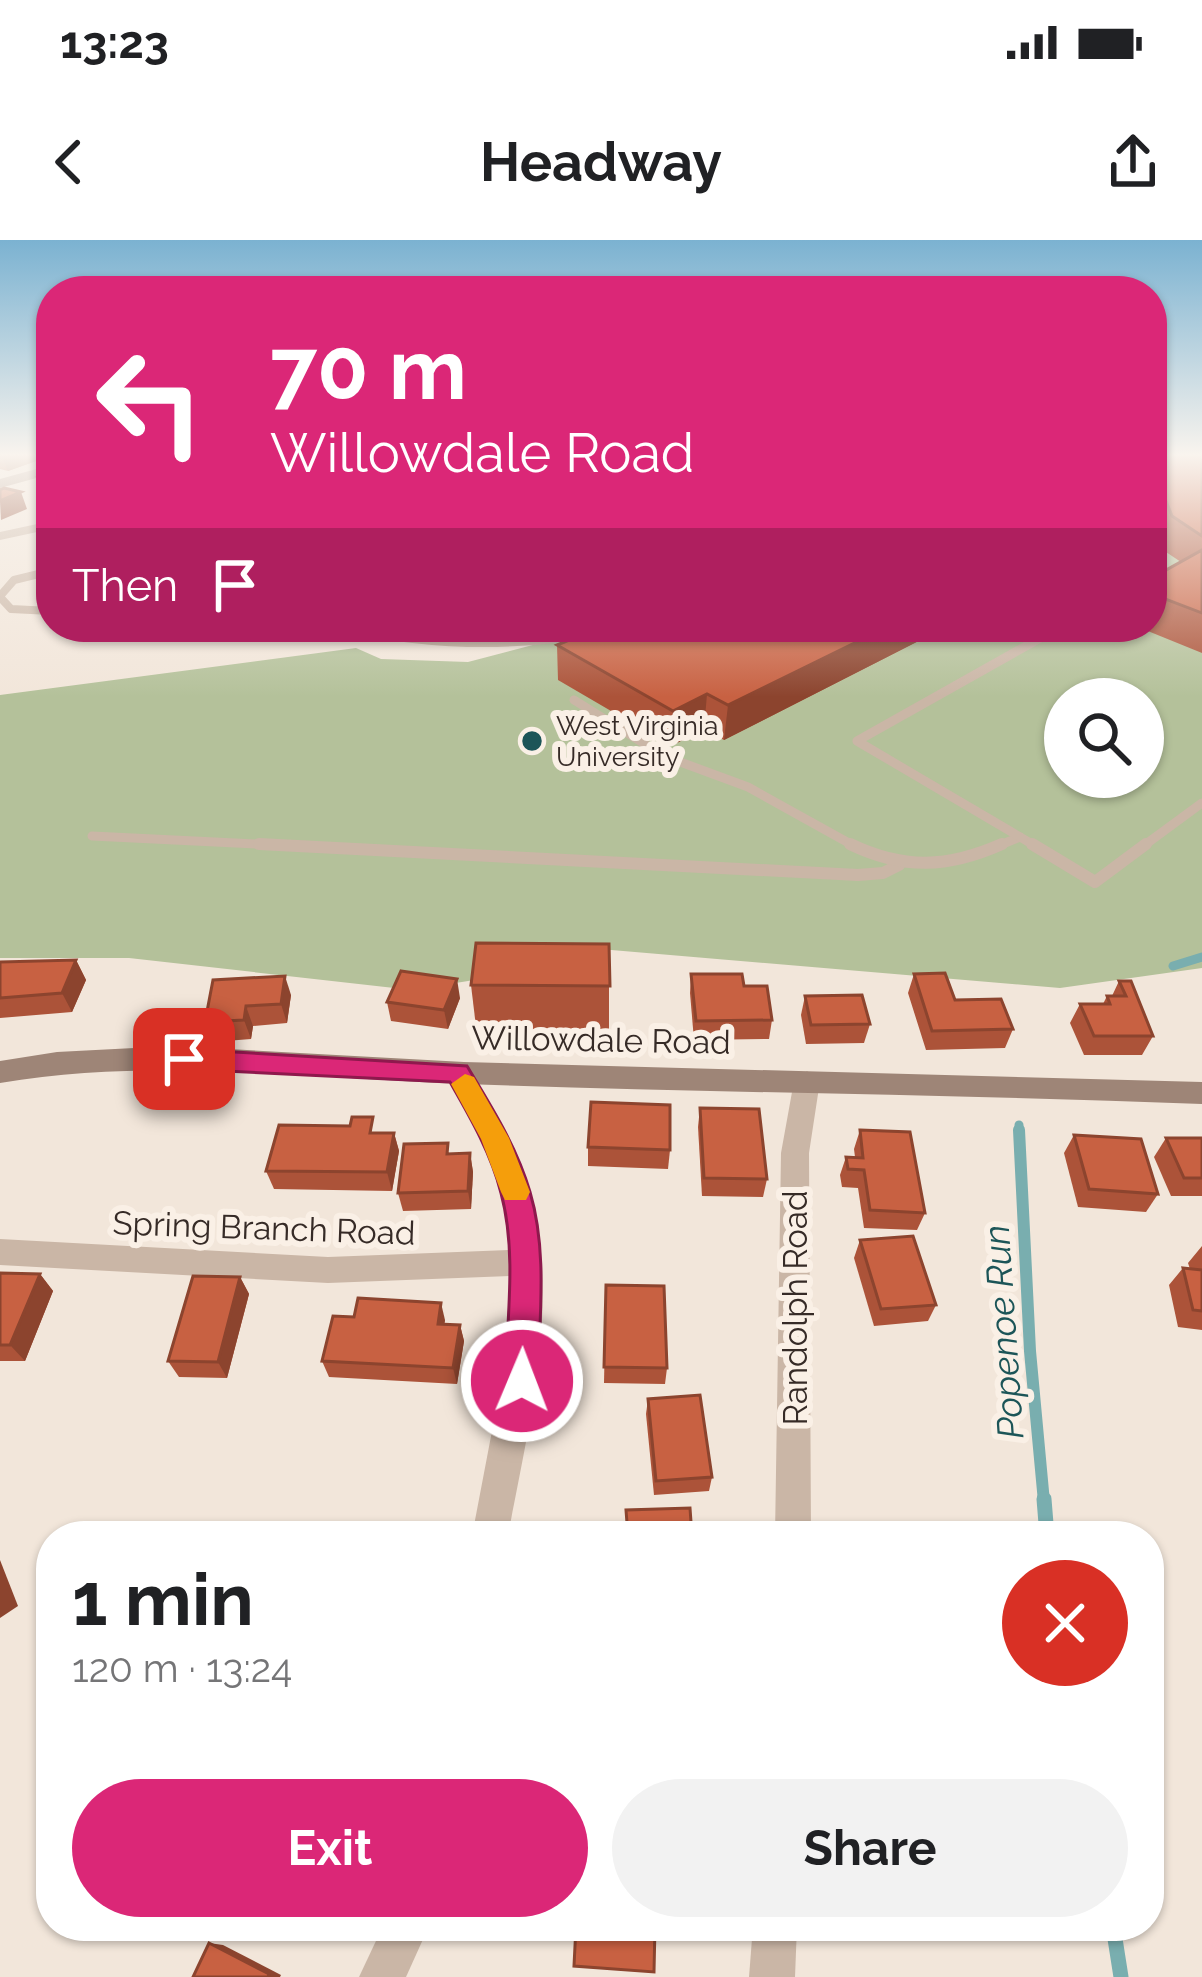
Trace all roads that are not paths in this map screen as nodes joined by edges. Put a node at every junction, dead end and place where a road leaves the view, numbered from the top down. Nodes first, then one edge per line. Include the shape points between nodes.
1 (0, 566) edge
2 (36, 574) edge
3 (20, 577) junction
4 (0, 596) edge
5 (36, 610) edge
6 (442, 642) edge
7 (517, 642) edge
8 (1033, 642) edge
9 (574, 700) dead end
10 (1202, 803) edge
11 (92, 836) dead end
12 (1019, 837) junction
13 (898, 866) junction
14 (0, 1060) edge
15 (43, 1063) junction
16 (0, 1072) edge
17 (458, 1072) junction
18 (807, 1081) junction
19 (1202, 1093) edge
20 (0, 1252) edge
21 (525, 1262) junction
22 (493, 1521) edge
23 (793, 1521) edge
24 (399, 1941) edge
25 (774, 1941) edge
26 (382, 1977) edge
27 (772, 1977) edge

1 - 3 lane
2 - 3 lane
3 - 4 lane
4 - 5 lane via 11,609
6 - 7 lane
8 - 12 lane via 857,741
9 - 13 lane via 679,764 748,787 847,847
10 - 12 lane via 1095,882
11 - 13 lane via 817,874 883,874
12 - 13 lane via 951,863
14 - 15 street
15 - 16 street, Willowdale Road
15 - 17 street, Willowdale Road via 184,1059
17 - 18 street, Willowdale Road
17 - 21 street via 517,1195
18 - 19 street, Willowdale Road
18 - 23 street, Randolph Road via 795,1154
20 - 21 street, Spring Branch Road via 300,1271 452,1271
21 - 22 street via 522,1381
24 - 26 street
25 - 27 street

